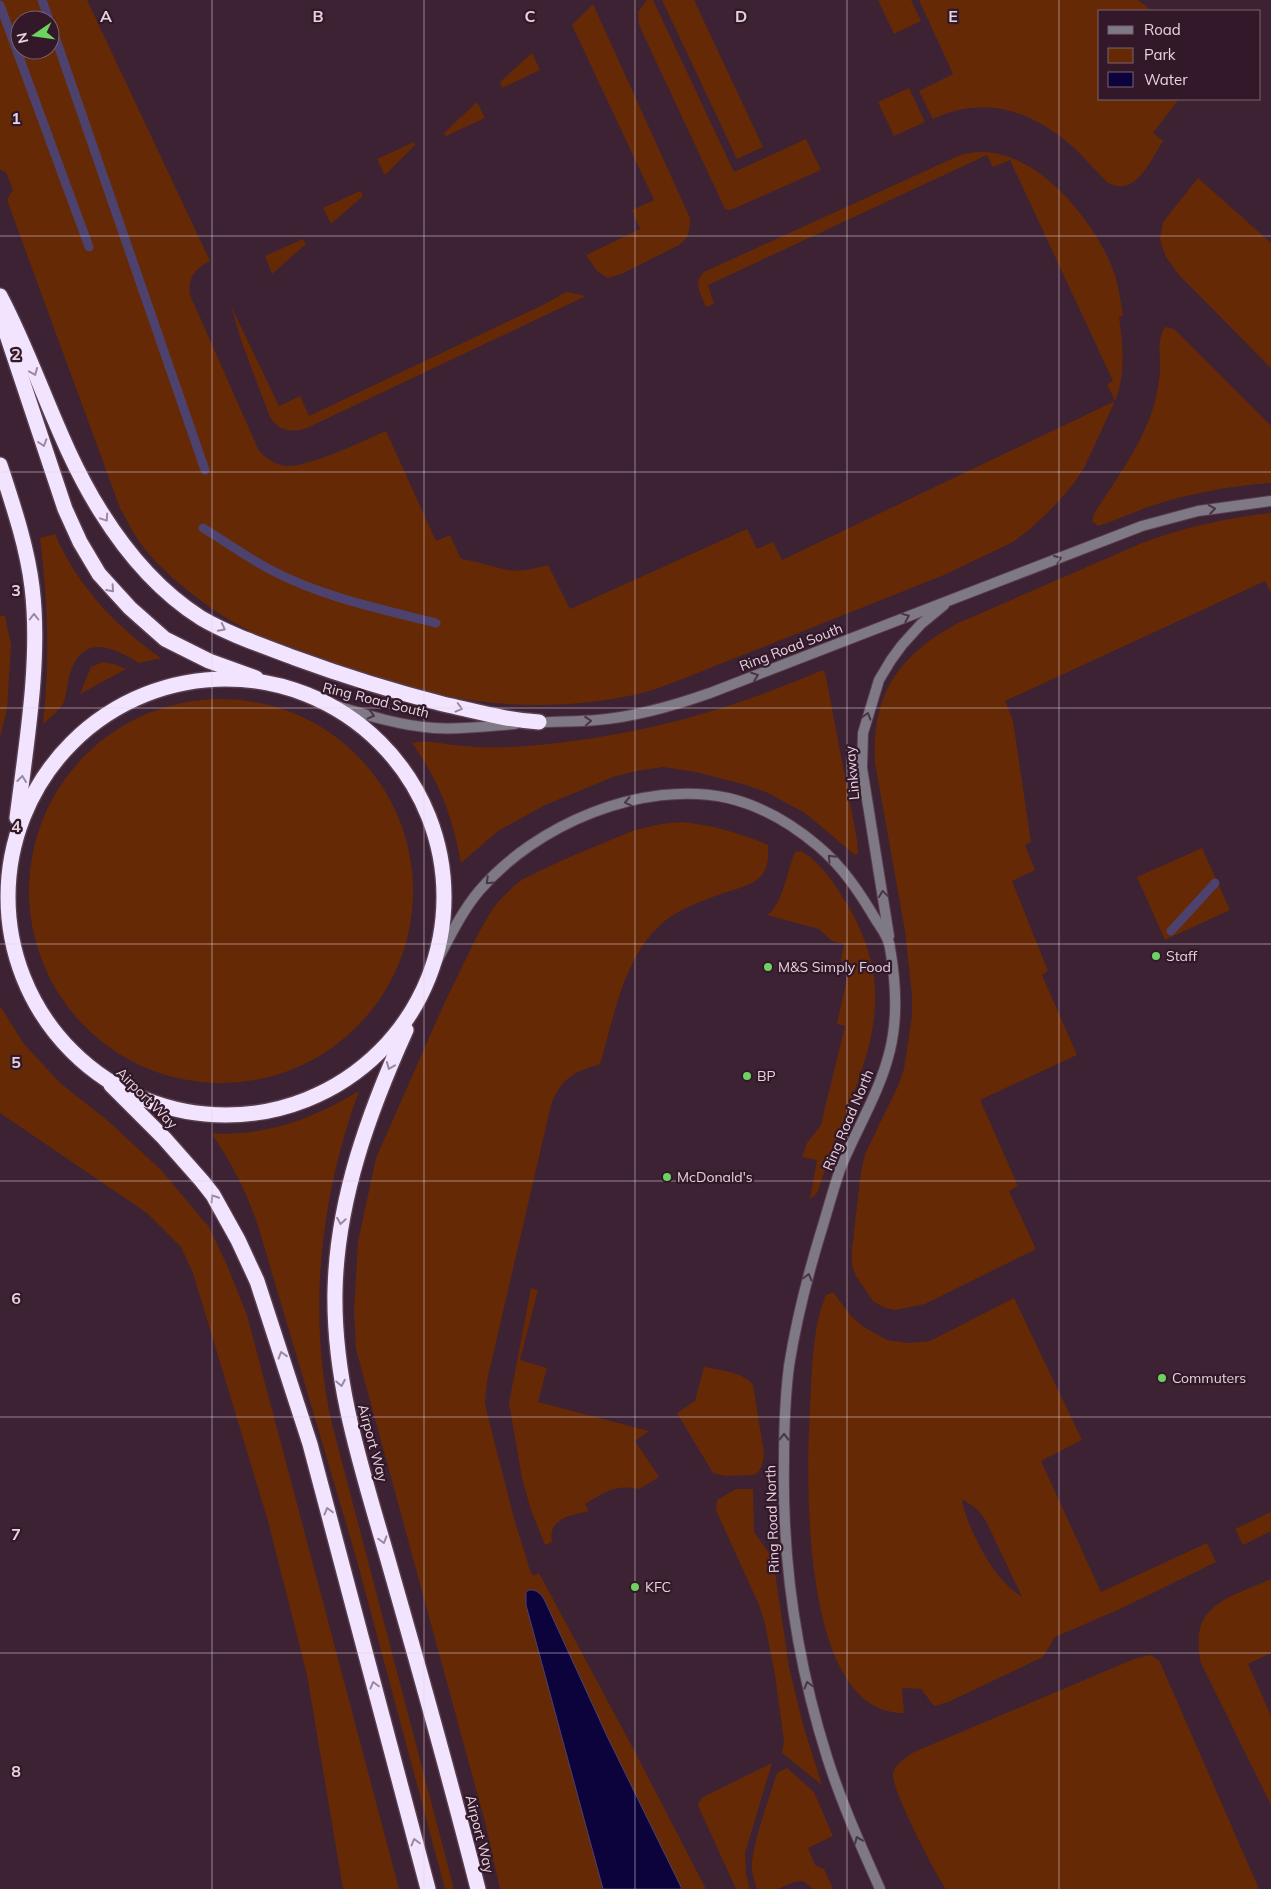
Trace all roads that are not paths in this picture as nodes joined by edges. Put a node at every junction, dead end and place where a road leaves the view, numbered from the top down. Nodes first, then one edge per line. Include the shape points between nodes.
1 (0, 296) edge
2 (0, 314) edge
3 (0, 466) edge
4 (1271, 501) edge
5 (950, 599) junction
6 (270, 683) junction
7 (307, 697) junction
8 (539, 722) junction
9 (14, 844) junction
10 (890, 942) junction
11 (431, 972) junction
12 (417, 1006) junction
13 (90, 1065) junction
14 (880, 1887) edge
15 (428, 1889) edge
16 (478, 1889) edge

1 -> 8 highway via 92,498 129,551 177,600 236,635 363,682 485,715
2 -> 6 highway via 68,516 98,574 165,638
9 -> 3 highway via 31,692 34,616 26,554
5 -> 4 street, Ring Road South via 1142,526 1198,511
8 -> 5 street, Ring Road South via 598,720 674,705 710,694
10 -> 5 street, Linkway via 862,768 863,733 879,680 891,660 921,624
6 - 7 highway
6 - 9 highway via 206,680 174,684 135,700 90,725 64,748 40,779
7 -> 8 street, Ring Road South via 429,728
7 - 11 highway via 335,710 378,739 403,763 423,794 438,843 445,884 443,930
9 - 13 highway via 9,870 8,908 20,976 31,1000 48,1024 67,1047
10 -> 11 street, Ring Road North via 856,886 829,855 801,832 758,808 728,798 676,795 645,798 603,809 574,820 529,845 476,894
14 -> 10 street, Ring Road North via 857,1838 827,1757 792,1615 786,1552 784,1410 789,1367 807,1281 841,1168 890,1050 896,997
11 - 12 highway
12 - 13 highway via 382,1049 345,1080 318,1094 260,1113 214,1116 175,1110 134,1092
12 -> 16 highway, Airport Way via 376,1102 346,1196 336,1271 336,1348 354,1438 443,1752
15 -> 13 highway, Airport Way via 310,1444 257,1280 213,1195 164,1138

